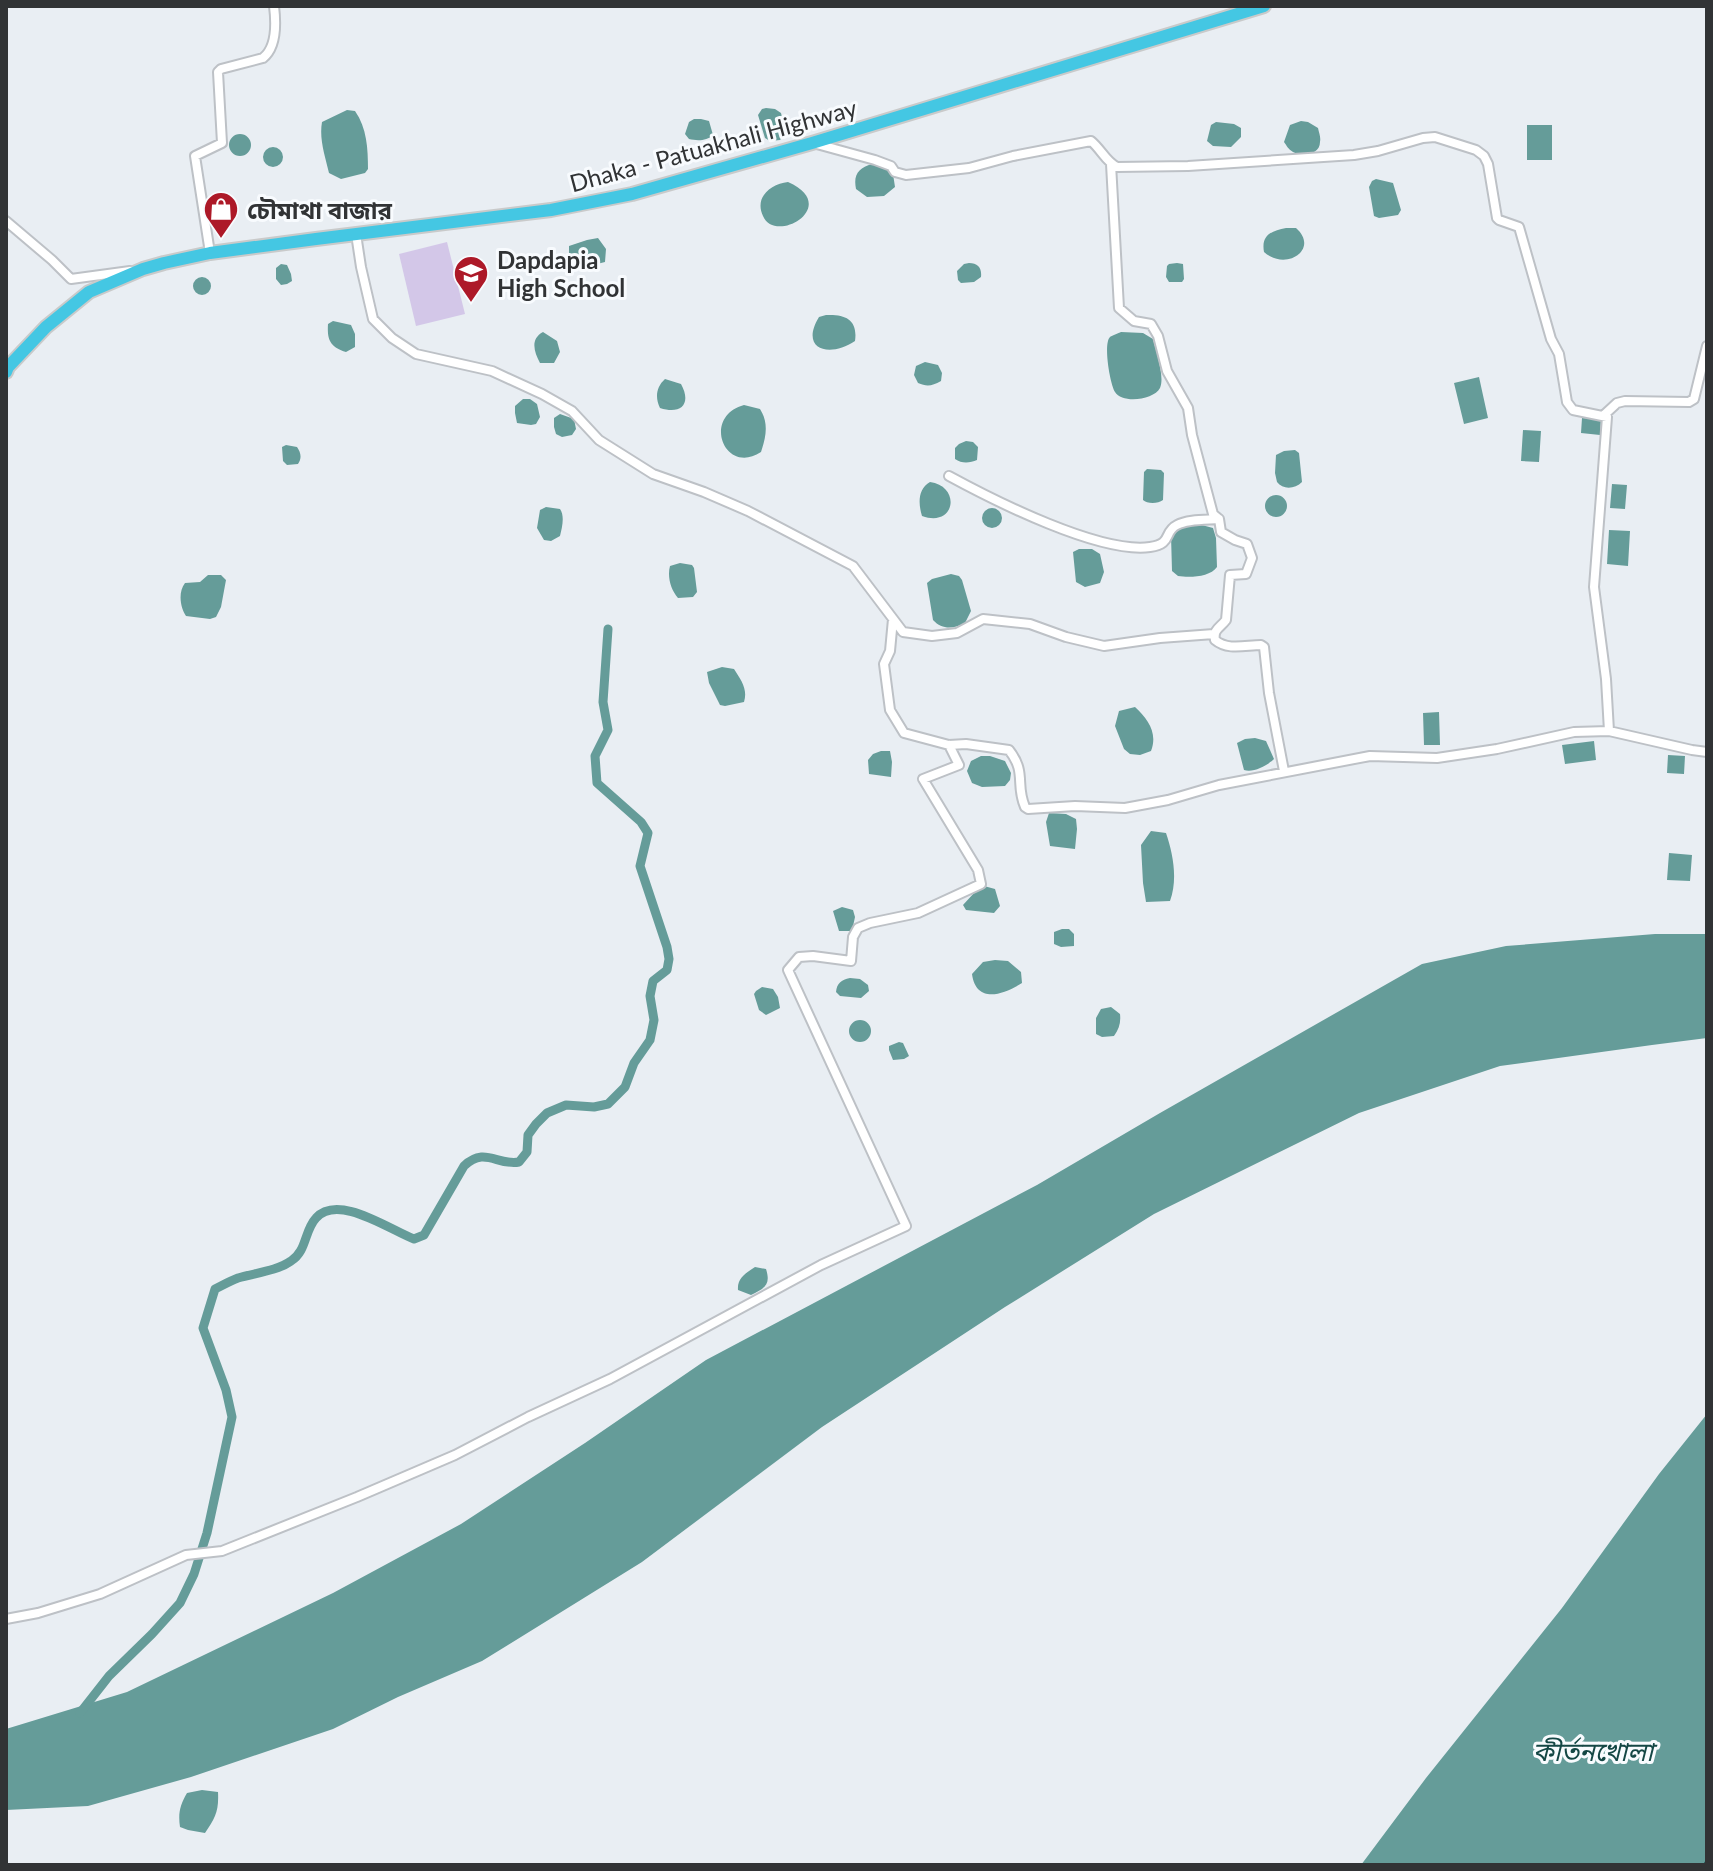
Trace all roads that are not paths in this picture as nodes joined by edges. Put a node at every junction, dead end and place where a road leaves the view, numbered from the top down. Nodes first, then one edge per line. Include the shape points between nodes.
1 (274, 6) edge
2 (1264, 6) edge
3 (812, 143) junction
4 (1111, 164) junction
5 (6, 221) edge
6 (356, 234) junction
7 (210, 253) junction
8 (143, 269) junction
9 (1707, 346) edge
10 (6, 372) edge
11 (1604, 415) junction
12 (949, 476) dead end
13 (1219, 519) junction
14 (893, 619) junction
15 (1214, 634) junction
16 (1609, 731) junction
17 (949, 745) junction
18 (1707, 752) edge
19 (1284, 771) junction
20 (6, 1619) edge

1 - 7 street via 269,54 218,72 222,143 195,156
2 - 3 highway, Dhaka - Patuakhali Highway
3 - 4 street via 875,160 906,175 969,168 1091,141
3 - 6 highway, Dhaka - Patuakhali Highway via 632,194 551,210
4 - 11 street via 1188,166 1326,158 1435,137 1476,150 1488,164 1497,218 1519,227 1559,354 1567,402 1573,410
4 - 13 street via 1119,308 1134,321 1151,324 1158,336 1167,371 1188,408 1213,514
5 - 8 street via 71,279
6 - 7 highway, Dhaka - Patuakhali Highway
6 - 14 street via 373,319 392,338 416,354 492,371 542,394 653,474 748,511 853,566
7 - 8 highway, Dhaka - Patuakhali Highway
8 - 10 highway, Dhaka - Patuakhali Highway via 89,292 46,327
9 - 11 street via 1694,399 1625,401
11 - 16 street via 1608,422 1594,587
12 - 13 street via 1048,523 1115,547 1160,545 1178,524
13 - 15 street via 1221,532 1247,544 1252,558 1246,574 1230,575 1226,620
14 - 15 street via 903,632 932,636 957,633 983,619 1030,624 1104,646
14 - 17 street via 884,664 890,710 904,733
15 - 19 street via 1221,645 1264,647
16 - 18 street
16 - 19 street via 1574,732 1437,758 1370,756
17 - 19 street via 1009,750 1017,760 1021,798 1028,809 1125,808
17 - 20 street via 959,765 923,779 978,870 981,884 918,913 858,928 851,961 799,957 788,970 906,1226 455,1455 222,1551 186,1555 100,1594

